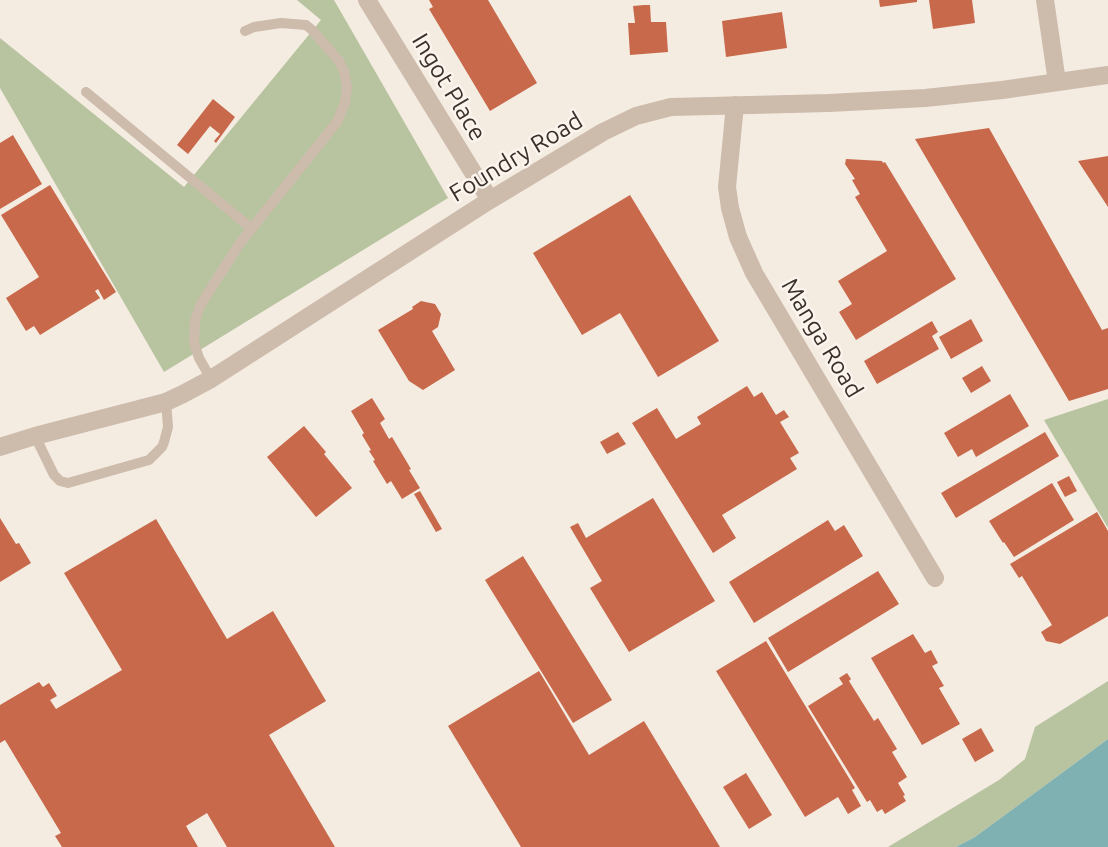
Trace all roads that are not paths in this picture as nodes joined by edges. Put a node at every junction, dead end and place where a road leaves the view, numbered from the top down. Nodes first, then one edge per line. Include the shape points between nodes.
1 (367, 0) edge
2 (1045, 0) edge
3 (245, 31) dead end
4 (1108, 75) edge
5 (1057, 82) junction
6 (86, 92) dead end
7 (734, 105) junction
8 (489, 200) junction
9 (251, 228) junction
10 (211, 379) junction
11 (166, 402) junction
12 (35, 436) junction
13 (0, 447) edge
14 (934, 578) dead end

1 - 8 street, Ingot Place
2 - 5 street
3 - 9 lane via 281,23 309,27 339,61 347,87 337,122
4 - 5 street, Foundry Road
5 - 7 street, Foundry Road via 925,98
6 - 9 lane
7 - 8 street, Foundry Road via 671,107 636,116
7 - 14 street, Manga Road via 727,187 738,237 754,273
8 - 10 street, Foundry Road
9 - 10 lane via 196,316 194,343
10 - 11 street, Foundry Road
11 - 12 street, Foundry Road
11 - 12 lane via 164,442 149,460 68,483 54,475
12 - 13 street, Foundry Road

